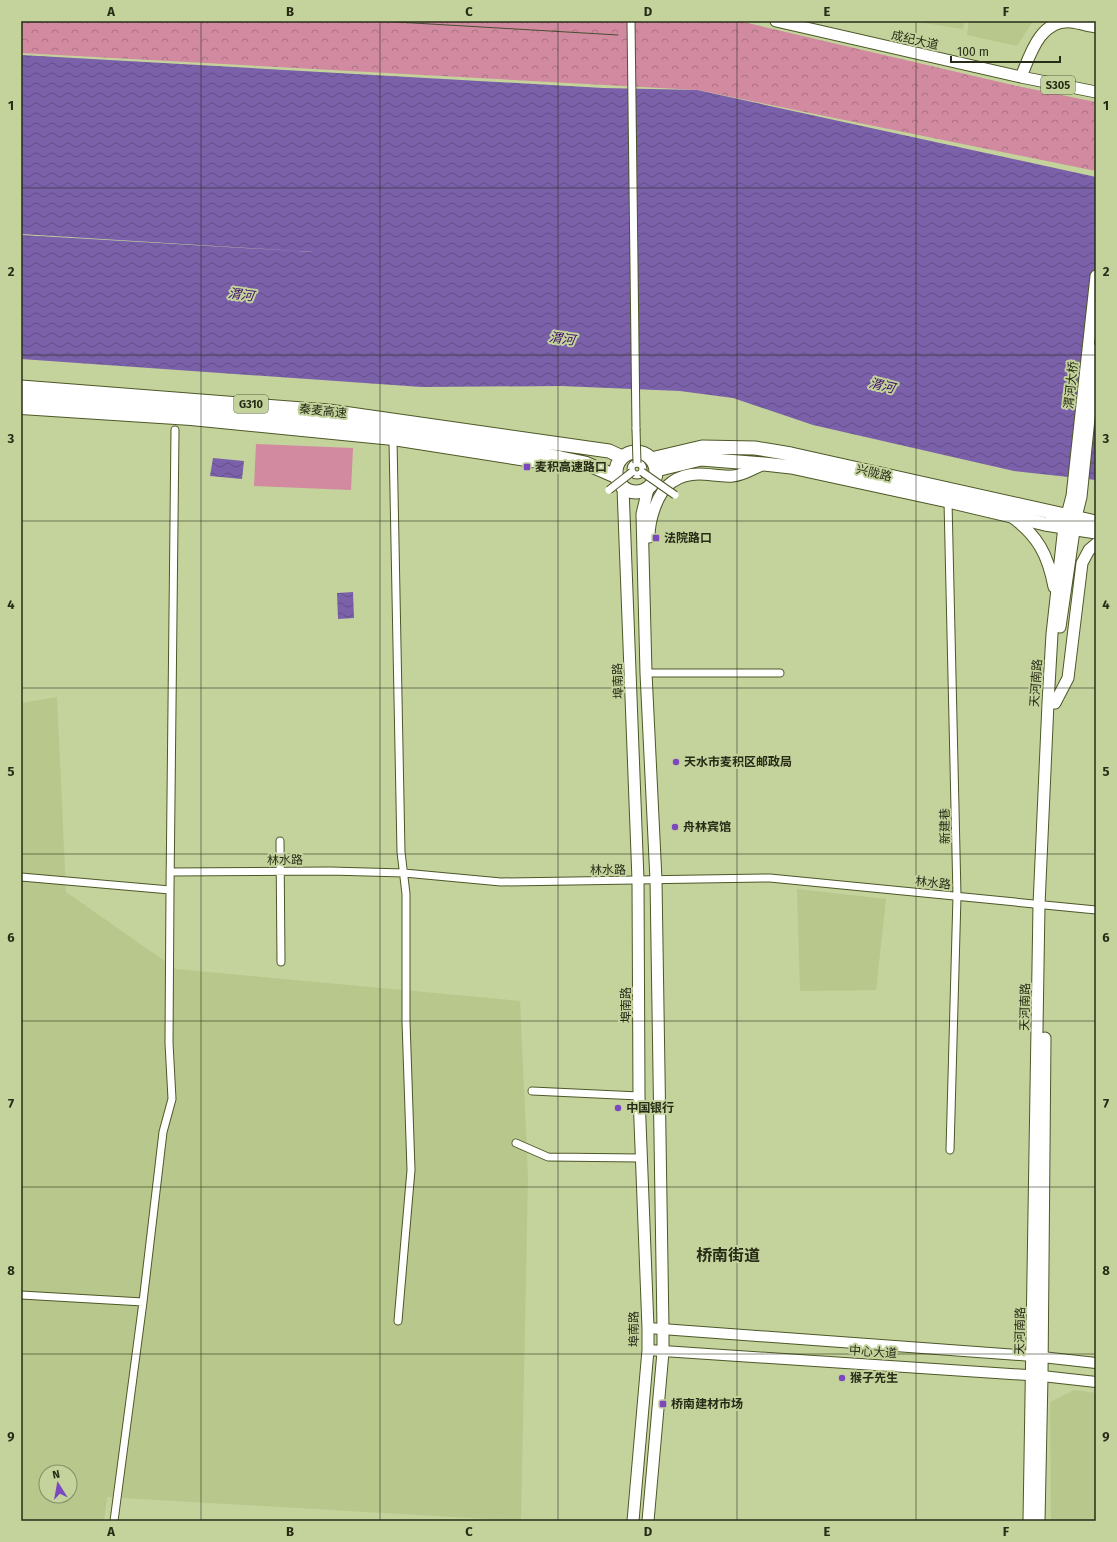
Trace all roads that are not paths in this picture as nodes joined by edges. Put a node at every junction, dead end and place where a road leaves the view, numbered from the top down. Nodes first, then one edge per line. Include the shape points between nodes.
1 (631, 21) edge
2 (776, 21) edge
3 (1096, 27) edge
4 (1021, 77) junction
5 (1096, 92) edge
6 (1096, 276) edge
7 (1096, 350) edge
8 (21, 387) edge
9 (21, 399) edge
10 (21, 409) edge
11 (175, 430) dead end
12 (477, 437) junction
13 (393, 440) junction
14 (622, 457) junction
15 (585, 463) junction
16 (637, 463) junction
17 (654, 464) junction
18 (764, 464) junction
19 (632, 472) junction
20 (642, 472) junction
21 (615, 476) junction
22 (623, 488) junction
23 (648, 489) junction
24 (609, 490) dead end
25 (675, 495) dead end
26 (1076, 497) junction
27 (948, 501) junction
28 (1010, 515) junction
29 (1070, 522) junction
30 (1096, 522) edge
31 (642, 528) junction
32 (625, 530) junction
33 (1096, 532) edge
34 (1096, 544) edge
35 (644, 583) junction
36 (1056, 596) junction
37 (646, 673) junction
38 (780, 673) dead end
39 (1055, 703) junction
40 (280, 842) dead end
41 (281, 871) junction
42 (170, 872) junction
43 (404, 873) junction
44 (21, 877) edge
45 (638, 880) junction
46 (656, 880) junction
47 (170, 890) junction
48 (957, 896) junction
49 (1043, 906) junction
50 (1096, 910) edge
51 (281, 962) dead end
52 (532, 1091) dead end
53 (639, 1096) junction
54 (516, 1143) dead end
55 (950, 1150) dead end
56 (640, 1158) junction
57 (21, 1294) edge
58 (144, 1302) junction
59 (398, 1321) dead end
60 (648, 1328) junction
61 (663, 1329) junction
62 (648, 1350) junction
63 (663, 1352) junction
64 (1037, 1356) junction
65 (1096, 1363) edge
66 (1037, 1375) junction
67 (1096, 1382) edge
68 (114, 1521) edge
69 (633, 1521) edge
70 (648, 1521) edge
71 (1029, 1521) edge
72 (1039, 1521) edge

1 - 16 street, bridge
2 - 4 main road, 成纪大道
3 - 4 main road via 1070,22 1057,24 1045,31 1036,40
4 - 5 main road, 成纪大道 / S305
6 - 26 main road, 渭河大桥
7 - 26 main road, 渭河大桥
8 - 12 highway, 秦麦高速 / G310 via 329,411
9 - 12 highway, 秦麦高速 / G310 via 120,405
10 - 13 main road via 191,420
11 - 42 street
12 - 14 highway, 秦麦高速 / G310 via 609,451
12 - 15 highway, 秦麦高速 / G310
13 - 15 main road via 539,464
13 - 43 street via 401,852
14 - 17 highway via 640,452
14 - 21 highway via 617,463
15 - 21 highway, 秦麦高速 / G310
16 - 19 street via 631,467
16 - 20 street, bridge via 642,467
17 - 18 highway, 兴陇路 via 701,459
17 - 23 highway via 655,480
17 - 29 highway, 兴陇路 via 702,447 755,448 791,454
18 - 27 highway, 兴陇路
18 - 35 main road via 733,476 698,474 684,476 671,482 651,515 649,560
19 - 20 street, bridge via 637,475
19 - 24 street, bridge
20 - 25 street, bridge
21 - 22 highway
22 - 23 highway via 635,493
22 - 32 main road, 埠南路
23 - 31 main road via 642,514
26 - 29 main road, 天河南路
27 - 28 highway, 兴陇路
27 - 48 street, 新建巷
28 - 29 highway, 兴陇路 via 1045,524
28 - 36 main road via 1029,531 1044,552 1051,570
29 - 30 highway, 兴陇路
29 - 33 highway, 兴陇路
29 - 36 main road, 天河南路
29 - 39 main road, 天河南路
31 - 32 main road via 634,525
31 - 35 main road
32 - 45 main road, 埠南路
34 - 39 main road via 1089,550 1082,563 1068,678
35 - 37 main road
36 - 49 main road, 天河南路 via 1048,703
37 - 38 street
37 - 46 main road
39 - 49 main road, 天河南路
40 - 41 street
41 - 42 street, 林水路
41 - 43 street, 林水路
41 - 51 street
42 - 47 street
43 - 45 street, 林水路 via 501,882
43 - 59 street via 411,1170
44 - 47 street
45 - 46 street, 林水路
45 - 53 main road, 埠南路
46 - 48 street, 林水路 via 770,878
46 - 61 main road
47 - 58 street via 169,1043 172,1099 163,1132
48 - 49 street, 林水路
48 - 55 street, 新建巷
49 - 50 street, 林水路
49 - 64 main road, 天河南路
52 - 53 street
53 - 56 main road, 埠南路
54 - 56 street via 548,1157
56 - 60 main road, 埠南路
57 - 58 street
58 - 68 street
60 - 61 main road, 中心大道
60 - 62 main road, 埠南路
61 - 63 main road
61 - 64 main road, 中心大道
62 - 63 main road, 中心大道
62 - 69 main road, 埠南路
63 - 66 main road, 中心大道
63 - 70 main road
64 - 65 main road, 中心大道
64 - 66 main road, 天河南路
66 - 67 main road, 中心大道
66 - 71 main road, 天河南路
66 - 72 main road, 天河南路

